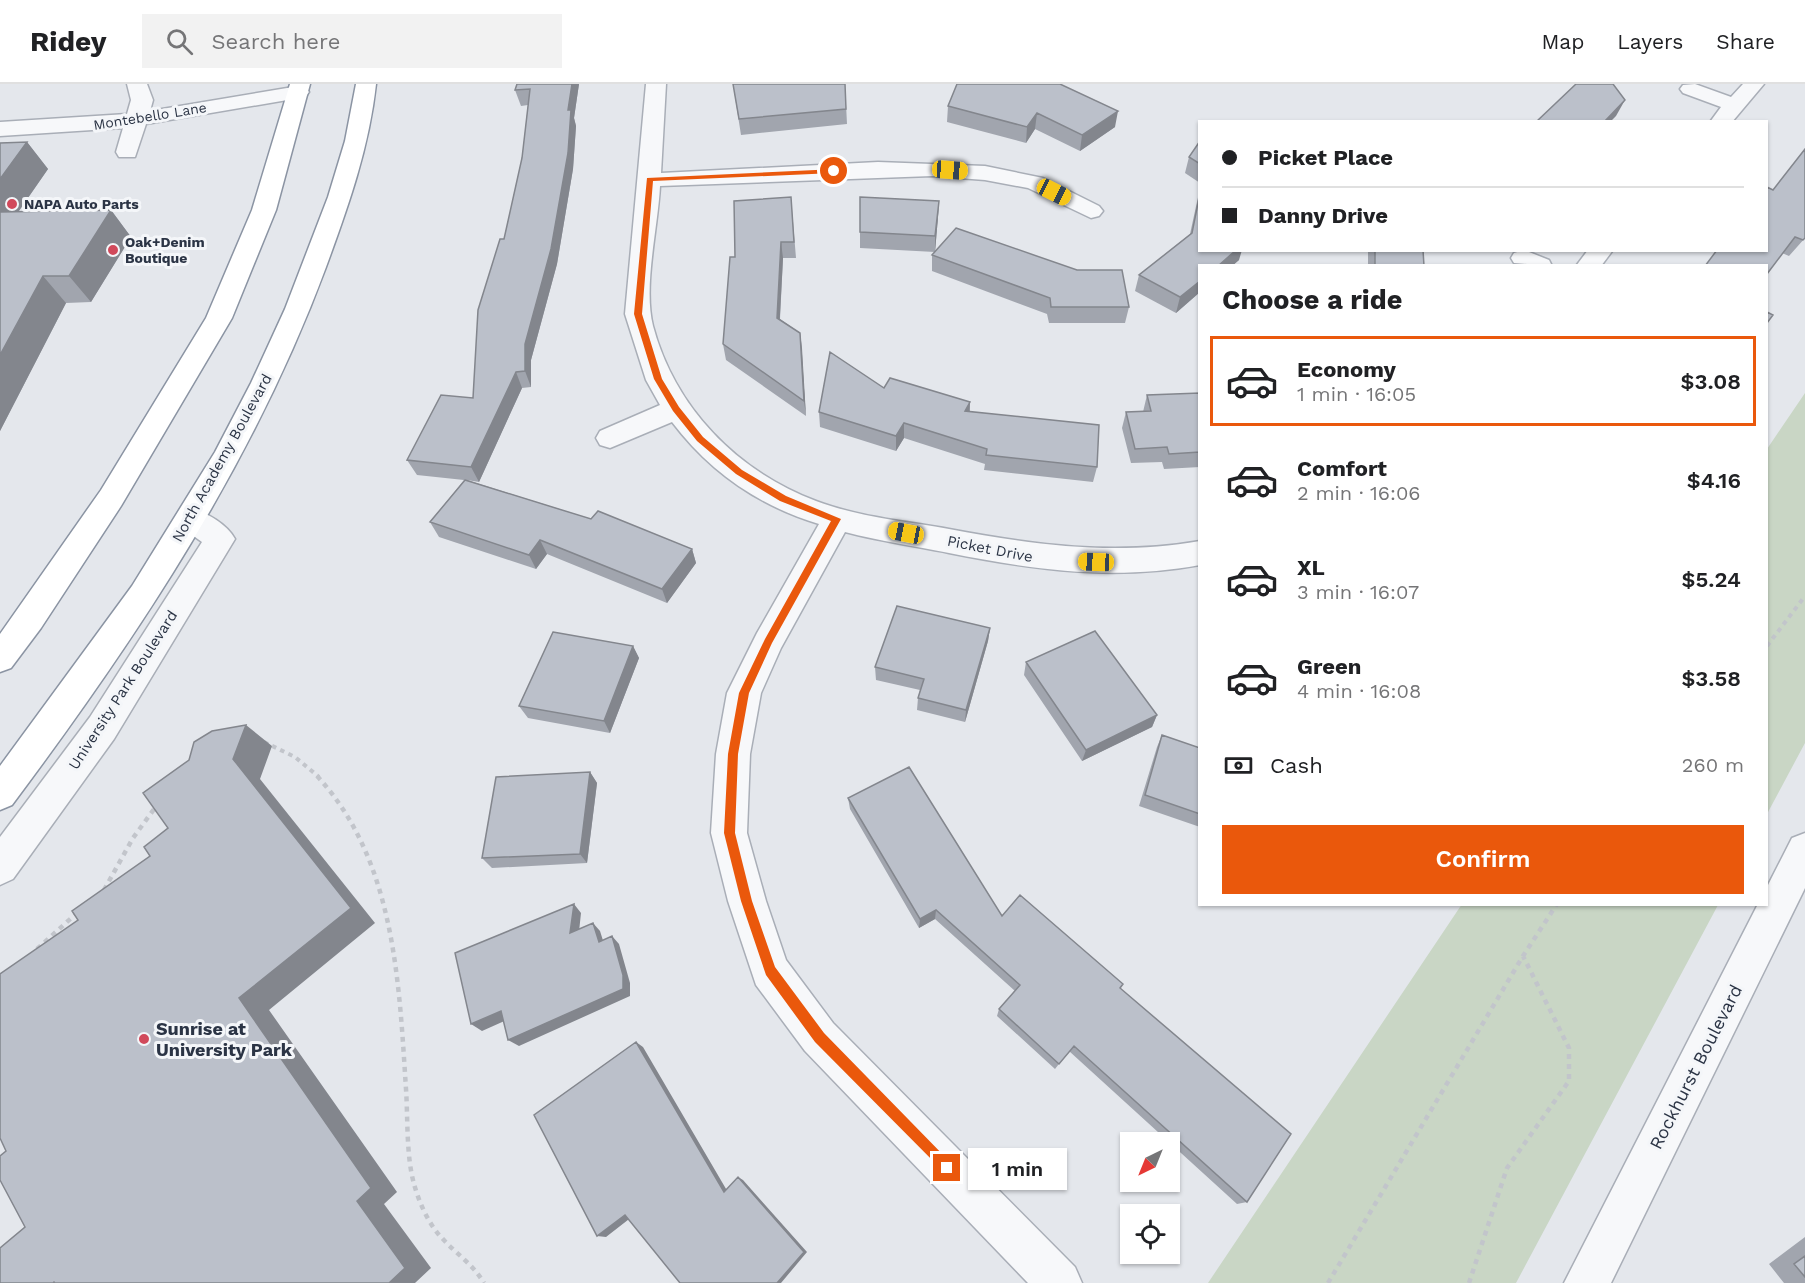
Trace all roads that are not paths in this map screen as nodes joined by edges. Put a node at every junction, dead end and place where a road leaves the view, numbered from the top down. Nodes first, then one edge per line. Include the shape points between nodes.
1 (137, 84) edge
2 (366, 84) edge
3 (656, 84) edge
4 (1754, 84) edge
5 (299, 88) edge
6 (1690, 88) dead end
7 (1735, 105) junction
8 (134, 120) junction
9 (1722, 120) edge
10 (0, 129) edge
11 (127, 152) dead end
12 (650, 180) junction
13 (1091, 211) dead end
14 (1599, 252) edge
15 (1590, 264) edge
16 (676, 409) junction
17 (610, 438) dead end
18 (191, 519) junction
19 (837, 519) junction
20 (1198, 553) edge
21 (0, 658) edge
22 (0, 794) edge
23 (1805, 850) edge
24 (0, 867) edge
25 (1059, 1283) edge
26 (1587, 1283) edge

1 - 8 street via 142,100
2 - 18 highway, North Academy Boulevard via 350,166 305,297 257,399
3 - 12 street, Picket Drive
4 - 7 street
5 - 8 street, Montebello Lane
5 - 21 highway via 264,210 219,318 111,498
6 - 7 street
7 - 9 street
8 - 10 street, Montebello Lane
8 - 11 street
12 - 13 street via 932,169 985,173 1035,183
12 - 16 street, Picket Drive via 638,314 658,379
14 - 15 street
16 - 17 street
16 - 19 street, Picket Drive via 700,439 739,472 783,499
18 - 22 highway, North Academy Boulevard via 79,692
18 - 24 street, University Park Boulevard via 220,539 102,728
19 - 20 street, Picket Drive via 1057,561 1115,563
19 - 25 street via 744,693 733,754 729,833 747,901 770,970 819,1037
23 - 26 street, Rockhurst Boulevard

